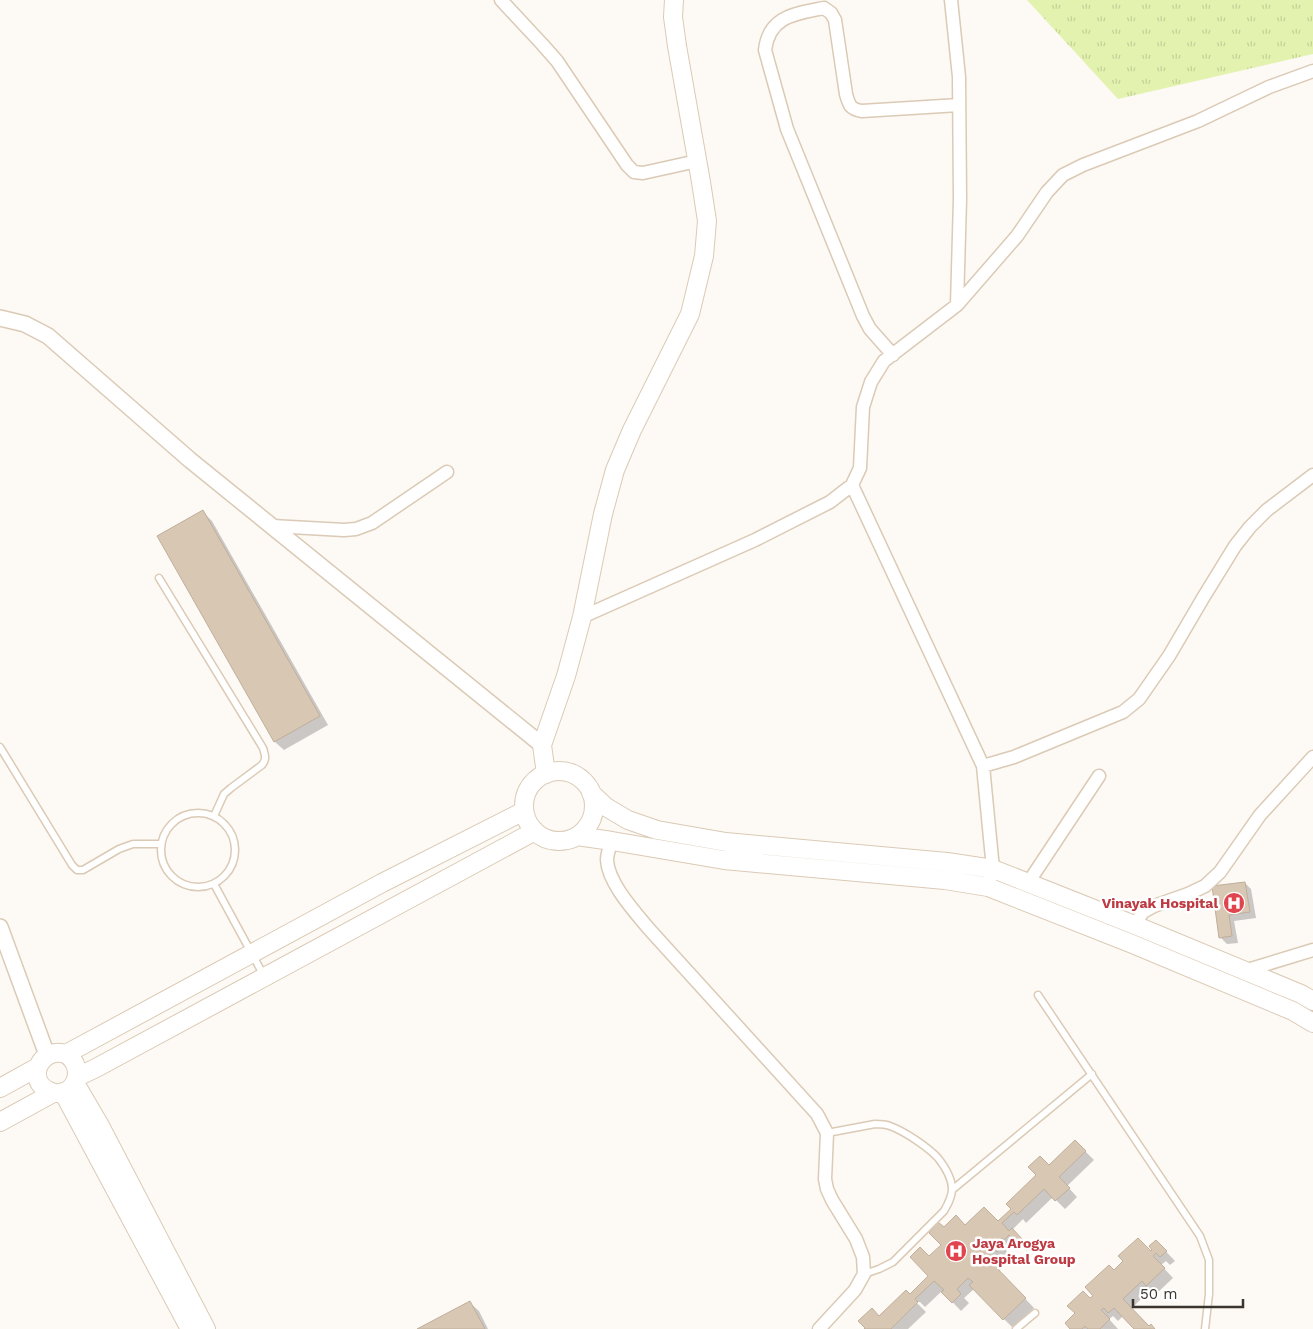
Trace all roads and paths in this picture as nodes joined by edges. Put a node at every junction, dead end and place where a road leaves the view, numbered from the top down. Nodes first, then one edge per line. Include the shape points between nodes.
1 (501, 0) edge
2 (674, 0) edge
3 (950, 0) edge
4 (810, 5) edge
5 (1313, 71) edge
6 (959, 105) junction
7 (697, 160) junction
8 (957, 305) junction
9 (0, 318) edge
10 (892, 355) junction
11 (447, 472) dead end
12 (1313, 474) edge
13 (852, 486) junction
14 (272, 526) junction
15 (159, 578) dead end
16 (582, 617) junction
17 (542, 745) junction
18 (0, 747) edge
19 (1313, 757) edge
20 (983, 766) junction
21 (546, 774) junction
22 (1099, 776) dead end
23 (592, 793) junction
24 (524, 811) junction
25 (214, 816) junction
26 (534, 831) junction
27 (577, 836) junction
28 (612, 841) junction
29 (161, 844) junction
30 (993, 869) junction
31 (1028, 883) junction
32 (214, 884) junction
33 (988, 887) junction
34 (1136, 926) junction
35 (0, 927) edge
36 (1313, 950) edge
37 (252, 954) junction
38 (1244, 971) junction
39 (264, 977) junction
40 (1038, 995) dead end
41 (1309, 996) edge
42 (1293, 1011) junction
43 (1313, 1023) edge
44 (66, 1054) junction
45 (42, 1061) junction
46 (1092, 1074) junction
47 (67, 1086) junction
48 (0, 1088) edge
49 (0, 1122) edge
50 (827, 1133) junction
51 (952, 1190) junction
52 (864, 1274) junction
53 (1035, 1312) dead end
54 (190, 1329) edge
55 (206, 1329) edge
56 (819, 1329) edge
57 (1016, 1329) edge
58 (1205, 1329) edge

1 - 7 street via 557,61 634,172 643,173
2 - 7 main road via 677,46
3 - 6 street
4 - 6 street via 824,8 835,20 846,94 849,105 855,110
4 - 10 street via 777,22 766,39 765,50 787,129 858,303 870,329
5 - 8 street via 1063,175 1047,192 1017,236
6 - 8 street
7 - 16 main road via 707,221 704,256 690,314 615,470
8 - 10 street
9 - 14 street via 25,324 48,336 190,460
10 - 13 street via 884,361 871,382 863,407 860,468
11 - 14 street via 372,523 356,529
12 - 20 street via 1267,510 1235,546 1170,656 1139,699 1106,720
13 - 16 street via 830,502 755,540
13 - 20 street
14 - 17 street
15 - 25 lane via 266,756 262,766 224,794
16 - 17 main road
17 - 21 main road
18 - 29 lane via 76,870 133,844
19 - 34 street via 1260,815 1220,872 1205,886 1143,912
20 - 30 street
21 - 23 main road via 559,771 573,774
21 - 24 main road via 529,788
22 - 31 street
23 - 27 main road via 592,820
23 - 30 main road via 606,807 628,820 657,830 726,842
24 - 26 main road
24 - 37 main road
25 - 29 lane via 196,812 184,814 172,822
25 - 32 lane via 230,829 236,854 224,877
26 - 27 main road via 555,841
26 - 39 main road
27 - 28 main road
28 - 33 main road via 724,860 945,880
28 - 50 street via 607,859 611,875 625,899 817,1114
29 - 32 lane via 164,867 176,880 191,887
30 - 31 main road
30 - 33 street
31 - 34 main road
32 - 37 lane
33 - 42 main road
34 - 38 main road
35 - 45 street
36 - 38 street
37 - 39 lane
37 - 44 main road
38 - 41 main road
39 - 47 main road
40 - 46 lane
41 - 42 street
42 - 43 main road
44 - 45 main road via 56,1052
44 - 47 main road via 76,1066
45 - 47 main road via 38,1078 44,1088
45 - 48 main road
46 - 51 lane
46 - 58 lane via 1200,1236 1209,1260
47 - 49 main road
47 - 54 main road
47 - 55 main road via 99,1124
50 - 51 lane via 875,1124 890,1126 937,1157 949,1174
50 - 52 street via 827,1189 856,1239 863,1257
51 - 52 lane via 944,1211 893,1262
52 - 56 street via 855,1290
53 - 57 lane

